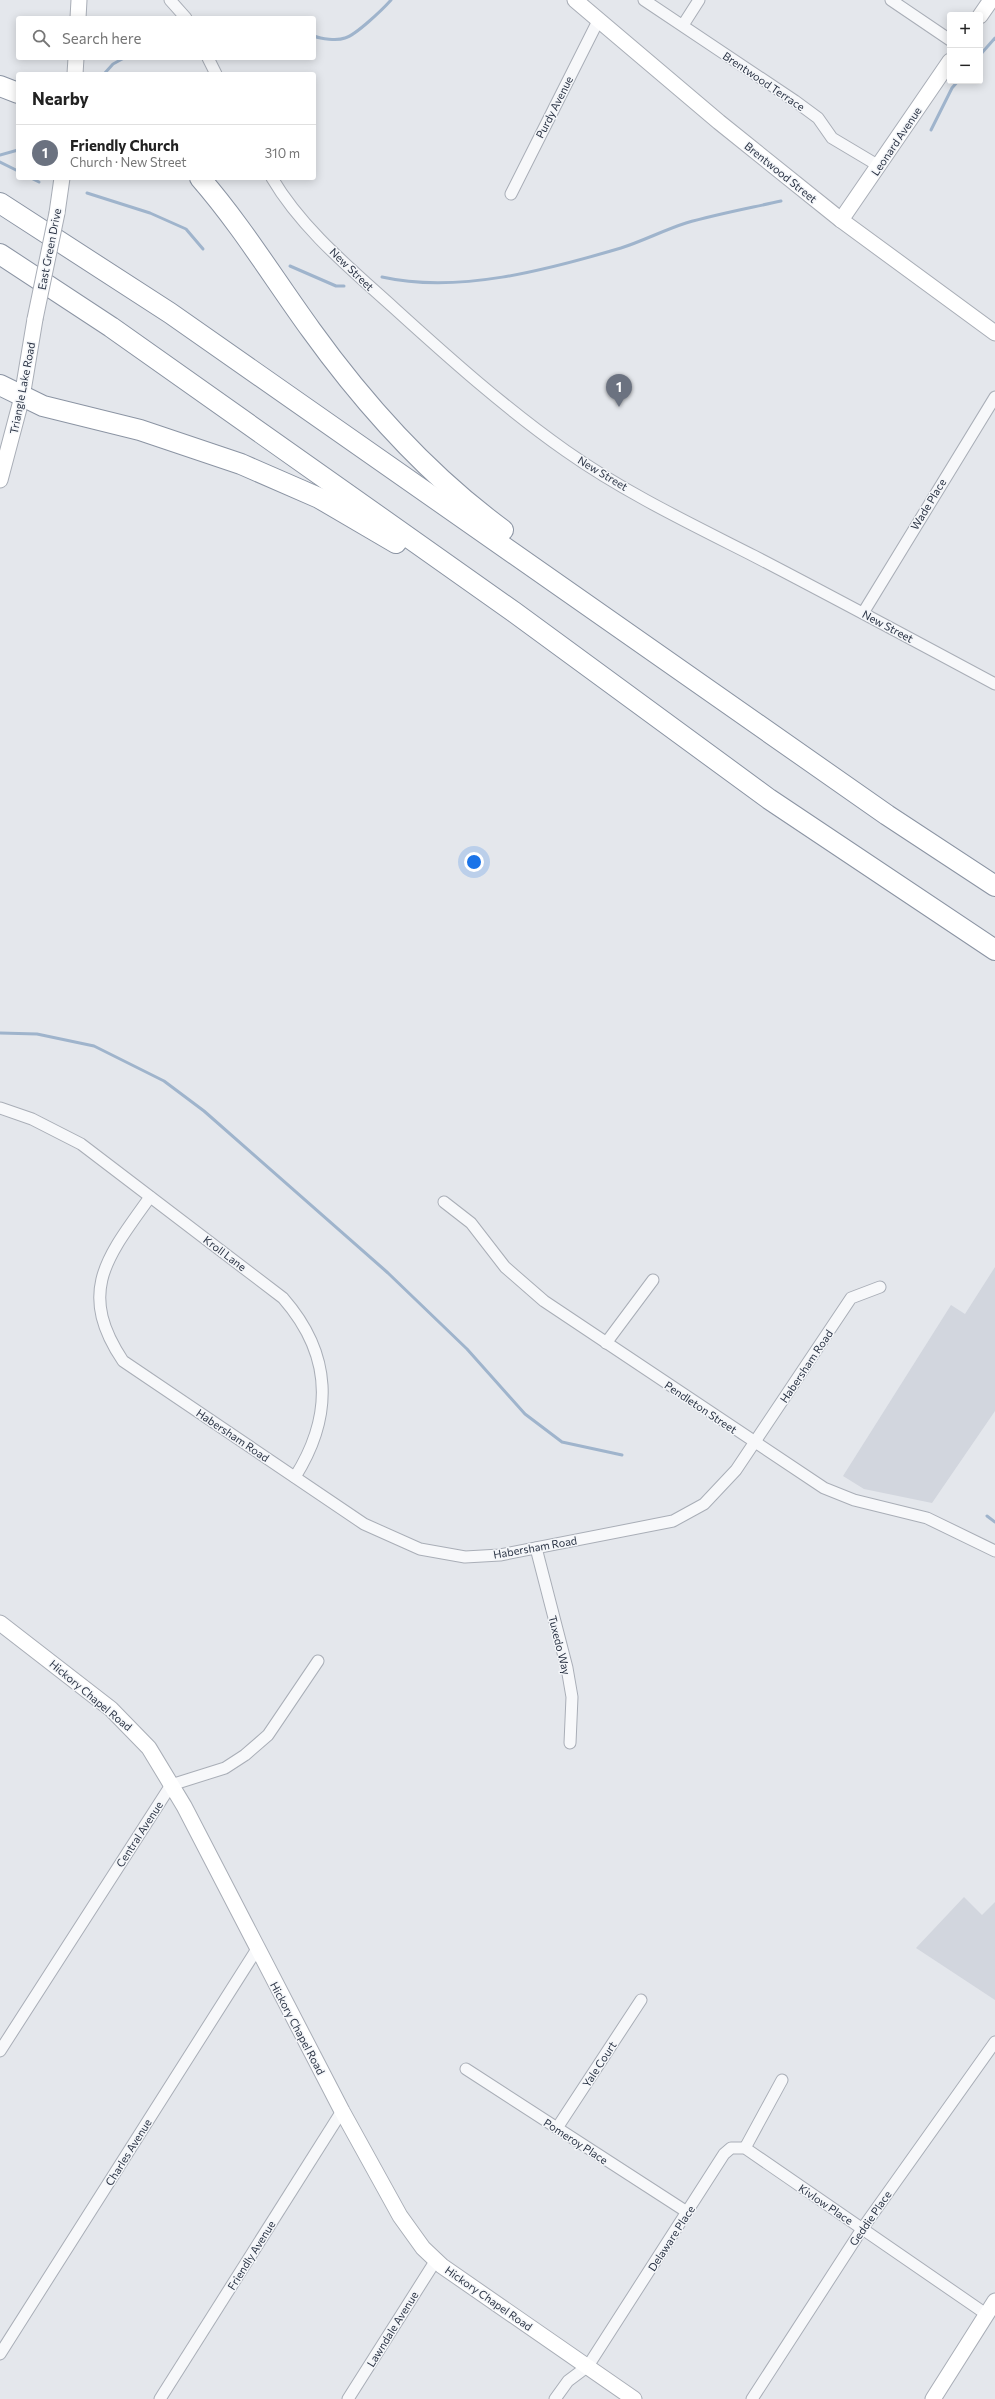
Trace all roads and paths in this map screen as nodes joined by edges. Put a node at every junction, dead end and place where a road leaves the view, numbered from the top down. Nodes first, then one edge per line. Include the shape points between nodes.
1 (79, 0) edge
2 (170, 0) edge
3 (575, 0) edge
4 (644, 0) edge
5 (699, 0) edge
6 (891, 0) edge
7 (991, 0) edge
8 (983, 12) edge
9 (78, 16) edge
10 (184, 16) edge
11 (598, 21) junction
12 (683, 25) junction
13 (947, 38) edge
14 (76, 60) edge
15 (209, 60) edge
16 (947, 65) edge
17 (75, 72) edge
18 (215, 72) edge
19 (0, 86) edge
20 (16, 92) edge
21 (879, 166) junction
22 (62, 180) edge
23 (202, 180) edge
24 (274, 180) edge
25 (511, 194) dead end
26 (0, 203) edge
27 (841, 220) junction
28 (0, 254) edge
29 (35, 319) joint
30 (995, 333) edge
31 (0, 385) edge
32 (22, 397) junction
33 (995, 397) edge
34 (0, 480) edge
35 (597, 611) junction
36 (514, 612) junction
37 (863, 613) junction
38 (995, 684) edge
39 (995, 886) edge
40 (995, 950) edge
41 (1, 1112) edge
42 (150, 1197) junction
43 (444, 1202) dead end
44 (653, 1280) dead end
45 (880, 1288) dead end
46 (606, 1343) junction
47 (754, 1443) junction
48 (295, 1478) junction
49 (536, 1548) junction
50 (995, 1551) edge
51 (0, 1622) edge
52 (318, 1661) dead end
53 (570, 1743) dead end
54 (172, 1785) junction
55 (257, 1949) junction
56 (641, 2000) dead end
57 (995, 2042) edge
58 (0, 2051) edge
59 (466, 2069) dead end
60 (782, 2080) dead end
61 (342, 2111) junction
62 (557, 2128) junction
63 (745, 2148) junction
64 (687, 2212) junction
65 (862, 2228) junction
66 (436, 2260) junction
67 (995, 2301) edge
68 (986, 2314) junction
69 (0, 2354) edge
70 (588, 2366) junction
71 (160, 2399) edge
72 (348, 2399) edge
73 (555, 2399) edge
74 (634, 2399) edge
75 (752, 2399) edge
76 (933, 2399) edge

1 - 9 street
2 - 10 street
3 - 11 street, Brentwood Street
4 - 12 street, Brentwood Terrace
5 - 12 street
6 - 13 street
7 - 8 street
11 - 25 street, Purdy Avenue
11 - 27 street, Brentwood Street
12 - 21 street, Brentwood Terrace via 818,118 832,138
14 - 17 street
15 - 18 street
16 - 21 street, Leonard Avenue
19 - 20 highway
21 - 27 street, Leonard Avenue
22 - 29 street, East Green Drive, bridge
23 - 35 highway via 238,226 310,329 370,406 463,498 568,577
24 - 37 street, New Street via 310,228 348,267 453,361 566,451 617,483
26 - 35 highway via 170,313
27 - 30 street, Brentwood Street
28 - 36 highway via 110,327
29 - 32 street, Triangle Lake Road
31 - 32 highway
32 - 34 street, Triangle Lake Road
32 - 36 highway via 43,406 140,430 207,451 281,480 386,536 478,599
33 - 37 street, Wade Place
35 - 39 highway via 887,815
36 - 40 highway via 769,799
37 - 38 street, New Street
41 - 42 street, Kroll Lane via 32,1119 81,1144
42 - 48 street, Kroll Lane via 283,1298 308,1331 321,1367 323,1403 315,1441
42 - 48 street, Habersham Road via 111,1251 102,1273 100,1310 111,1344 123,1361
43 - 46 street, Pendleton Street via 471,1223 505,1268 538,1296
44 - 46 street
45 - 47 street, Habersham Road via 851,1298
46 - 47 street, Pendleton Street
47 - 49 street, Habersham Road via 736,1470 704,1504 673,1521
47 - 50 street, Pendleton Street via 824,1488 854,1500 928,1518
48 - 49 street, Habersham Road via 364,1524 420,1549 465,1557 500,1556
49 - 53 street, Tuxedo Way via 567,1668 572,1697
51 - 54 street, Hickory Chapel Road via 129,1724 149,1748
52 - 54 street via 268,1735 245,1756 225,1768
54 - 55 street, Hickory Chapel Road
54 - 58 street, Central Avenue
55 - 61 street, Hickory Chapel Road
55 - 69 street, Charles Avenue
56 - 62 street, Yale Court
57 - 65 street, Geddie Place
59 - 62 street, Pomeroy Place
60 - 63 street
61 - 66 street, Hickory Chapel Road via 400,2216 422,2248
61 - 71 street, Friendly Avenue
62 - 64 street, Pomeroy Place
63 - 64 street, Delaware Place via 731,2148 724,2154
63 - 65 street, Kivlow Place
64 - 70 street, Delaware Place
65 - 68 street, Kivlow Place
65 - 75 street, Geddie Place
66 - 70 street, Hickory Chapel Road
66 - 72 street, Lawndale Avenue
67 - 68 street
68 - 76 street
70 - 73 street, Delaware Place via 568,2381
70 - 74 street, Hickory Chapel Road

